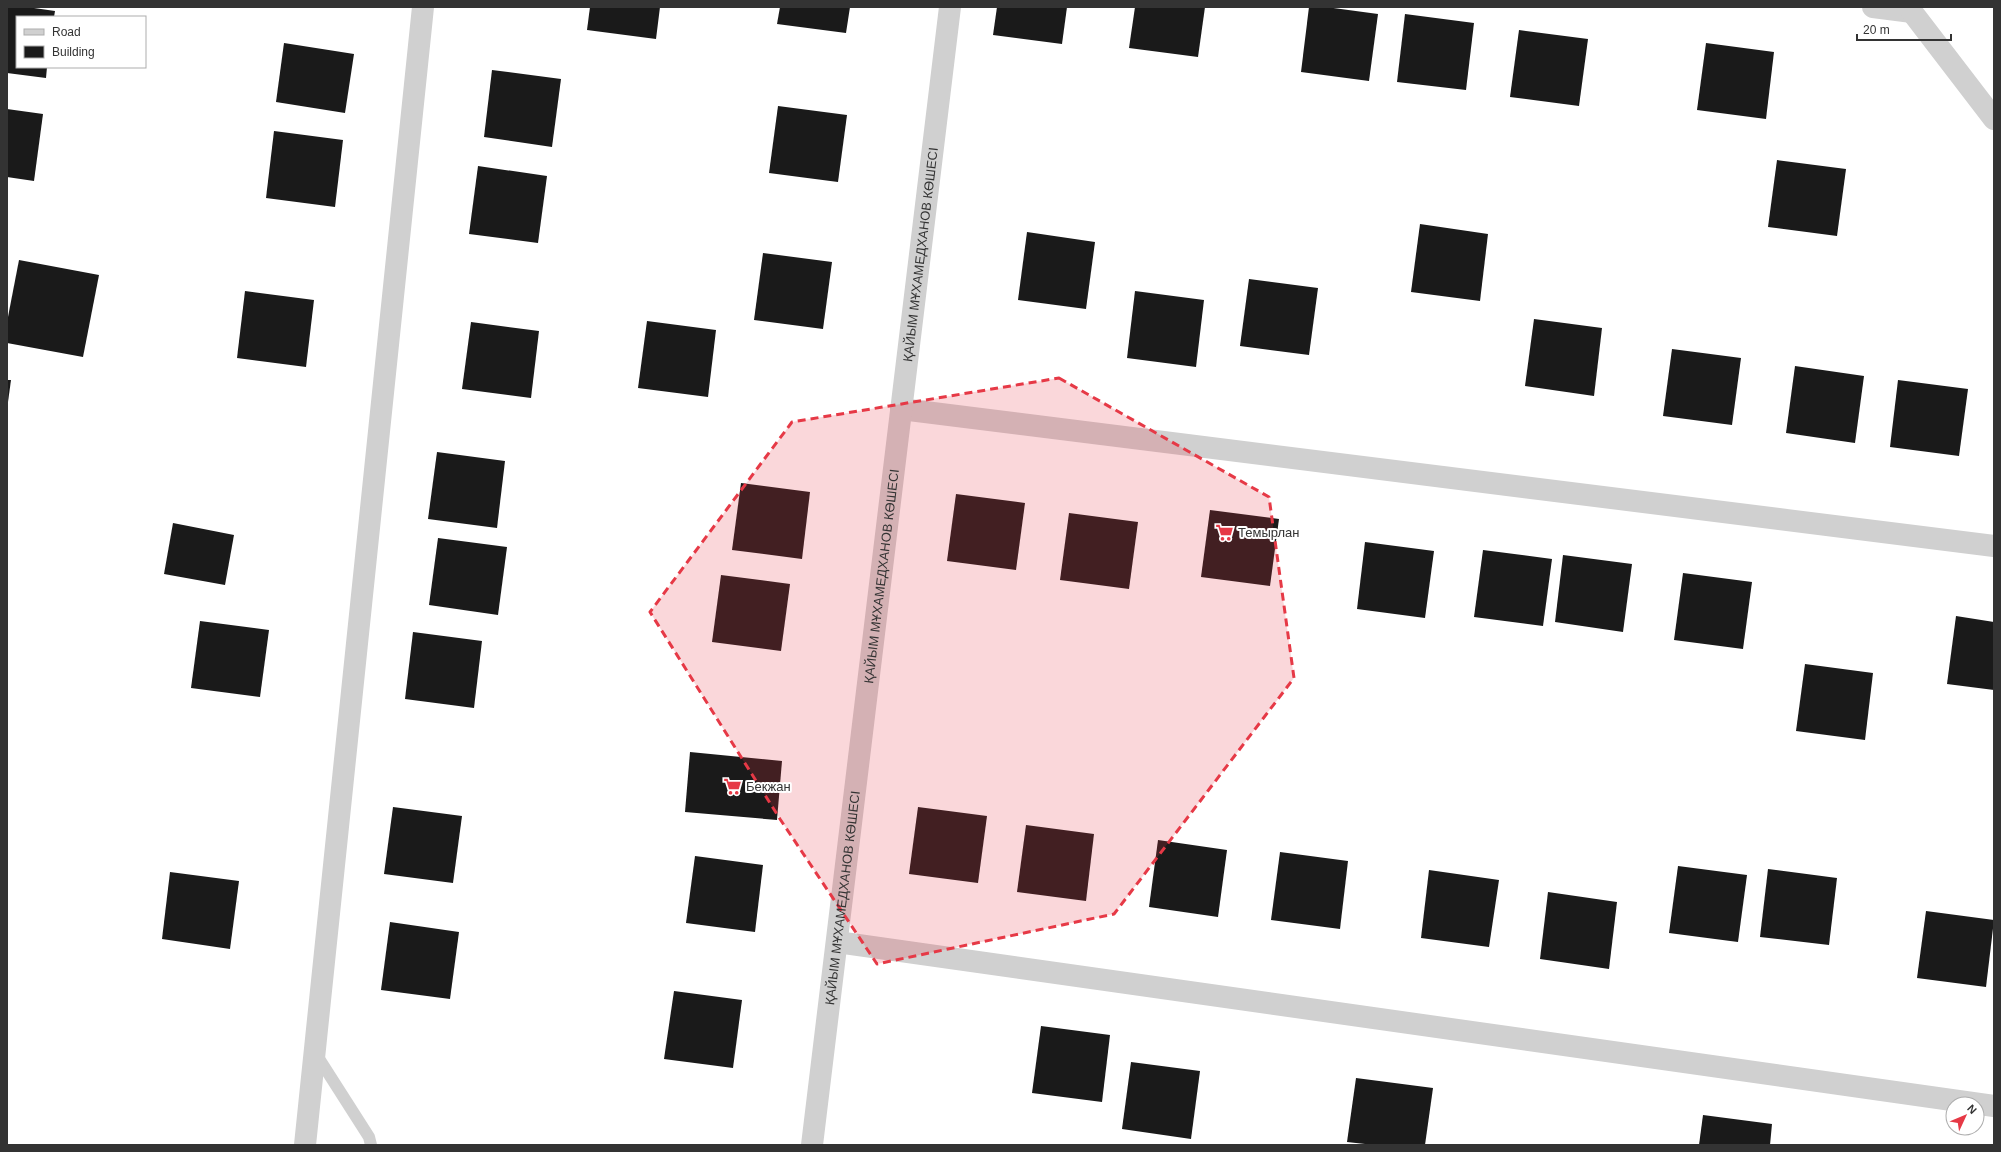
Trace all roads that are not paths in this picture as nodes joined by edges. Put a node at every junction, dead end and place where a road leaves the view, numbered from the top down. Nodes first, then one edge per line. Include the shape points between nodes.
1 (423, 7) edge
2 (950, 7) edge
3 (1873, 7) edge
4 (1911, 9) edge
5 (1994, 119) edge
6 (901, 409) junction
7 (1994, 546) edge
8 (837, 942) junction
9 (314, 1052) junction
10 (1994, 1106) edge
11 (305, 1145) edge
12 (371, 1145) edge
13 (812, 1145) edge

1 - 9 street
2 - 6 street, ҚАЙЫМ МҰХАМЕДХАНОВ КӨШЕСІ
3 - 4 street
4 - 5 street
6 - 7 street
6 - 8 street, ҚАЙЫМ МҰХАМЕДХАНОВ КӨШЕСІ
8 - 10 street
8 - 13 street, ҚАЙЫМ МҰХАМЕДХАНОВ КӨШЕСІ
9 - 11 street
9 - 12 lane via 369,1137

